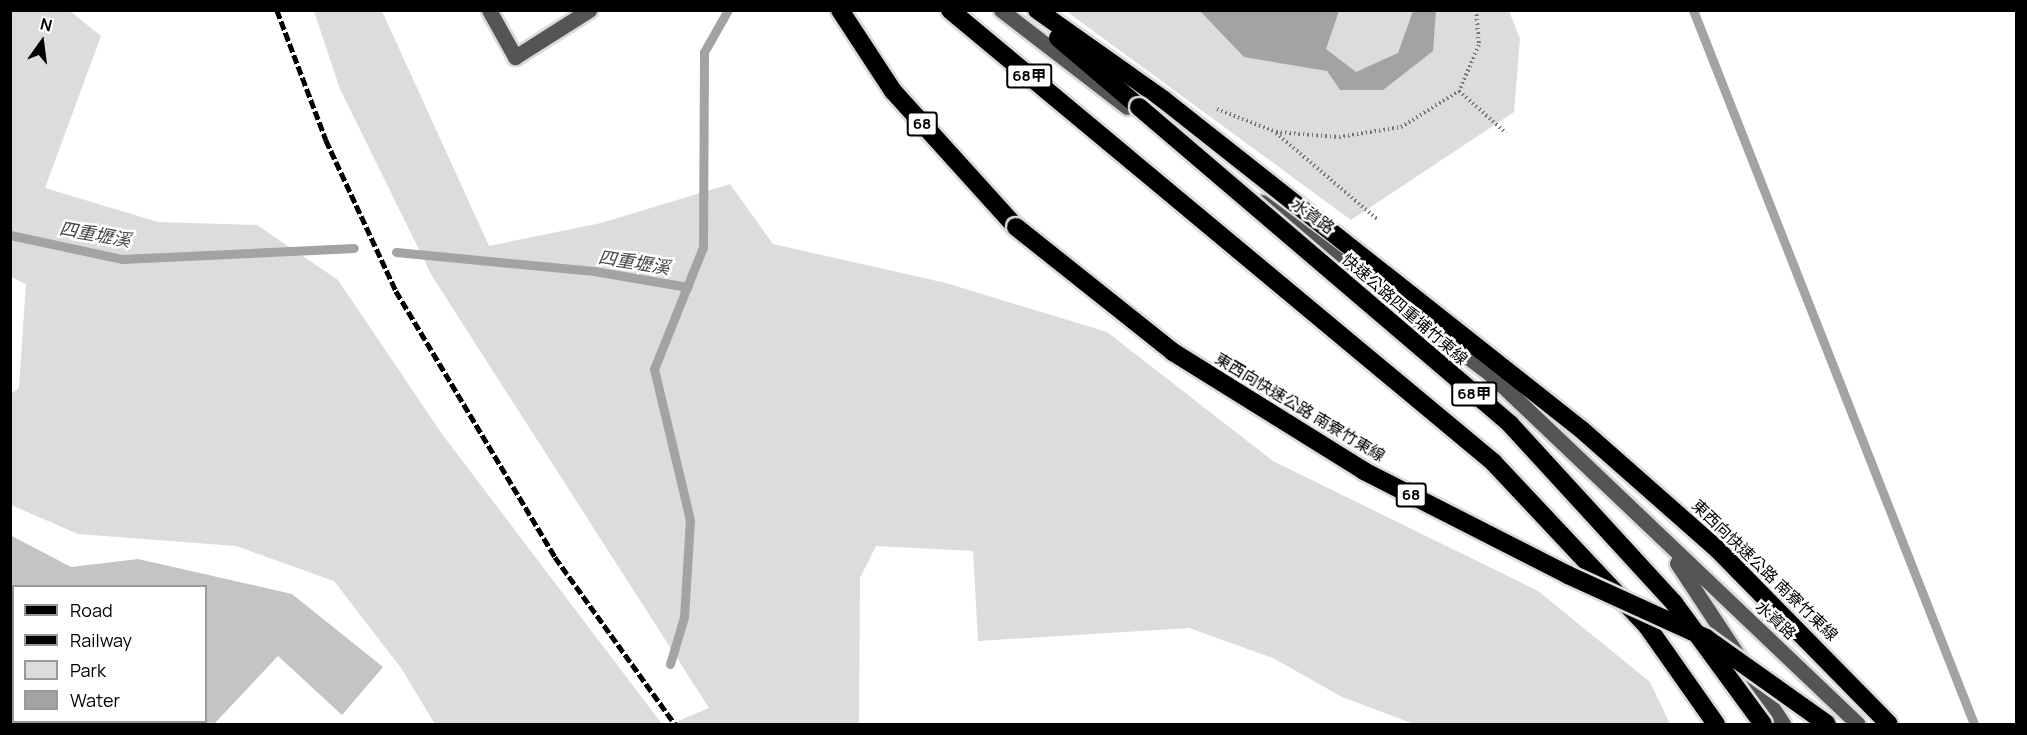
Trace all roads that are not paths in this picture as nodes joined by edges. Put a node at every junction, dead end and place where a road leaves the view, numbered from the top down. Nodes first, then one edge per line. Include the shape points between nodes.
1 (489, 10) edge
2 (589, 10) edge
3 (840, 10) edge
4 (950, 10) edge
5 (1001, 10) edge
6 (1026, 10) edge
7 (1037, 10) edge
8 (1665, 546) junction
9 (1716, 724) edge
10 (1763, 724) edge
11 (1783, 724) edge
12 (1827, 724) edge
13 (1858, 724) edge
14 (1889, 724) edge

1 - 2 street via 515,57
3 - 12 highway, 東西向快速公路 南寮竹東線 / 68, bridge via 892,91 1016,227 1173,351 1364,471 1568,575 1706,638
4 - 9 highway, 68甲, bridge via 1493,462 1647,626
5 - 8 street, 水資路 via 1431,325 1586,460
6 - 10 highway, 快速公路四重埔竹東線 / 68甲, bridge via 1510,424 1674,603
7 - 14 highway, 東西向快速公路 南寮竹東線 via 1164,100 1582,430 1718,549
8 - 11 street, 水資路
8 - 13 street, 水資路 via 1834,695

